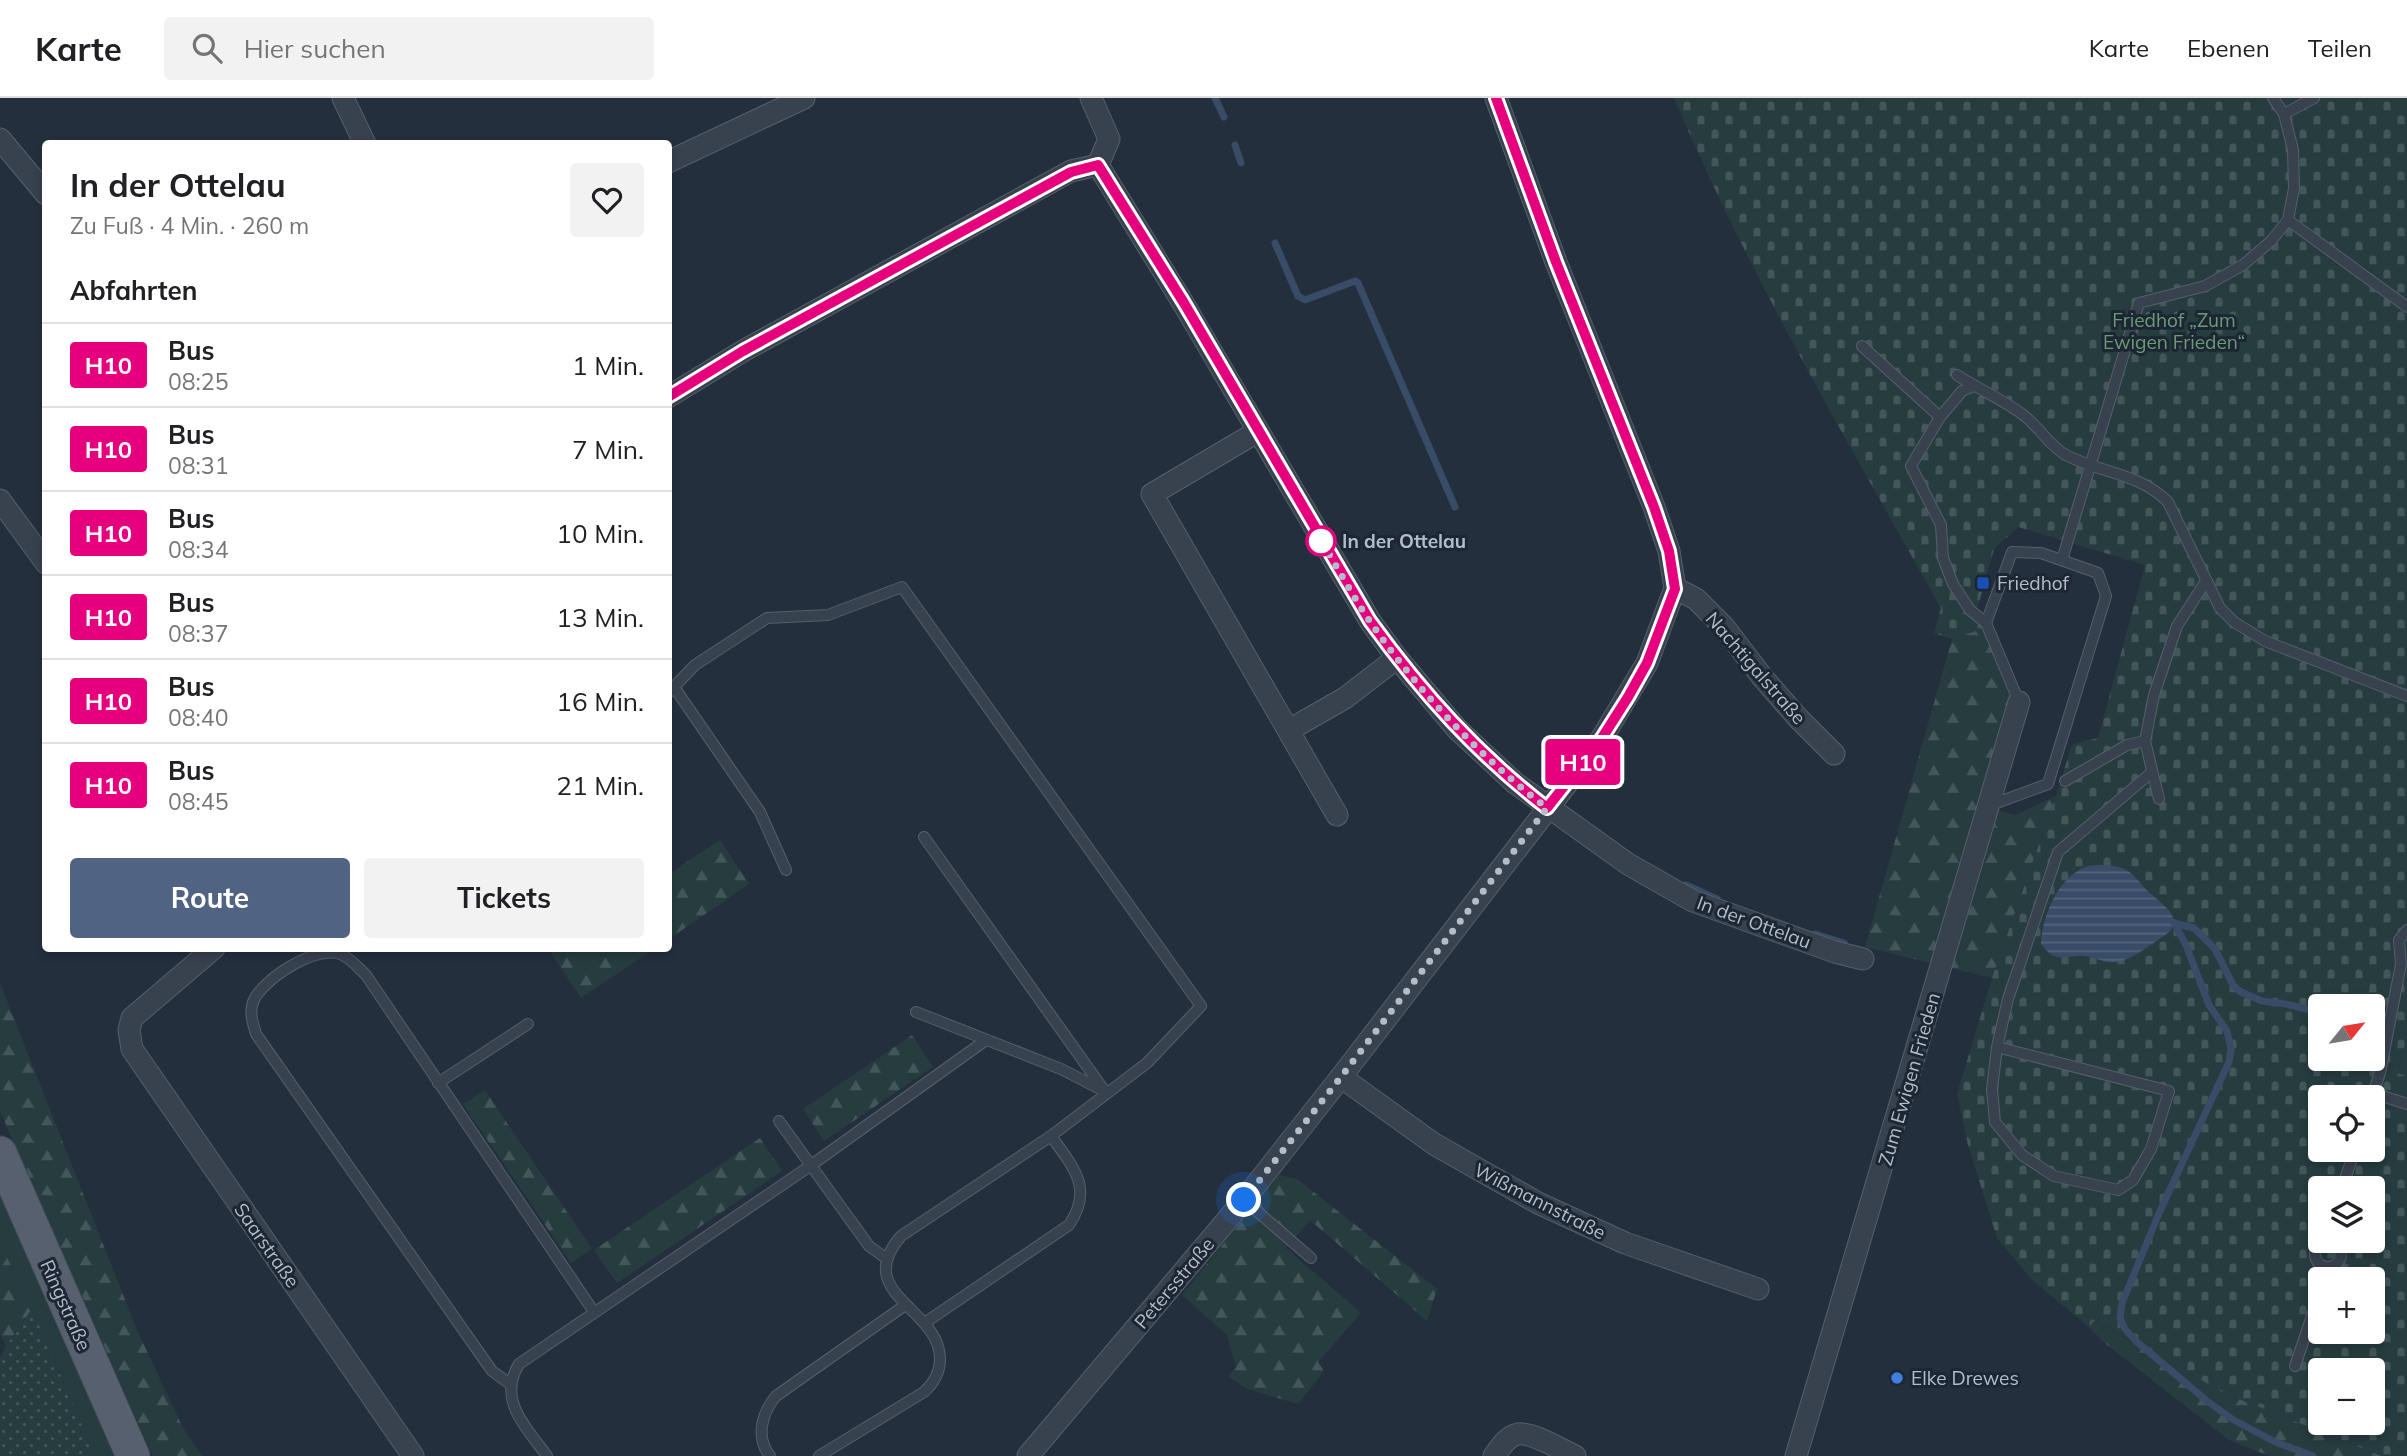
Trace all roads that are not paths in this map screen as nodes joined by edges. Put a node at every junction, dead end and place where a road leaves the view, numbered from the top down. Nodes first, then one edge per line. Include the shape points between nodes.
1 (344, 98) edge
2 (804, 98) edge
3 (1091, 98) edge
4 (1496, 98) edge
5 (2273, 98) edge
6 (2314, 98) edge
7 (2284, 114) junction
8 (0, 139) edge
9 (363, 140) edge
10 (672, 160) edge
11 (1098, 165) junction
12 (42, 189) edge
13 (2288, 220) junction
14 (2407, 307) edge
15 (1862, 346) dead end
16 (1957, 374) dead end
17 (1974, 386) junction
18 (672, 395) edge
19 (1940, 417) junction
20 (1258, 432) junction
21 (2089, 465) junction
22 (0, 500) edge
23 (42, 558) edge
24 (2062, 560) junction
25 (2206, 581) junction
26 (1675, 589) junction
27 (1986, 623) junction
28 (1397, 658) junction
29 (672, 689) edge
30 (672, 691) edge
31 (2407, 696) edge
32 (2019, 702) joint
33 (1289, 730) junction
34 (2145, 741) junction
35 (1834, 754) dead end
36 (2152, 772) junction
37 (2065, 781) dead end
38 (2159, 799) dead end
39 (1988, 806) junction
40 (1547, 808) junction
41 (1337, 815) dead end
42 (924, 837) dead end
43 (786, 870) dead end
44 (2407, 930) edge
45 (2403, 941) edge
46 (209, 952) edge
47 (331, 952) edge
48 (347, 952) edge
49 (1863, 959) dead end
50 (916, 1012) dead end
51 (528, 1024) dead end
52 (986, 1040) junction
53 (1997, 1046) junction
54 (1341, 1077) junction
55 (438, 1083) junction
56 (2376, 1085) edge
57 (1106, 1093) junction
58 (2385, 1098) edge
59 (2407, 1104) edge
60 (779, 1121) dead end
61 (1051, 1136) junction
62 (0, 1153) edge
63 (810, 1166) junction
64 (1244, 1200) junction
65 (2315, 1253) edge
66 (2341, 1253) edge
67 (1311, 1258) dead end
68 (887, 1259) junction
69 (2323, 1266) joint
70 (1758, 1289) dead end
71 (904, 1306) junction
72 (594, 1312) junction
73 (926, 1322) junction
74 (2308, 1328) edge
75 (2295, 1366) dead end
76 (510, 1384) junction
77 (764, 1454) edge
78 (133, 1456) edge
79 (413, 1456) edge
80 (547, 1456) edge
81 (819, 1456) edge
82 (1030, 1456) edge
83 (1494, 1456) edge
84 (1575, 1456) edge
85 (1796, 1456) edge

1 - 9 street
2 - 10 street
3 - 11 street via 1108,139
4 - 26 street via 1654,507 1669,551
5 - 7 lane
6 - 7 lane
7 - 13 lane via 2294,188
8 - 12 street
11 - 18 street via 1071,172
11 - 20 street, In der Ottelau
13 - 14 lane
13 - 21 lane via 2243,265 2205,286 2139,303
15 - 19 lane
16 - 17 lane
17 - 19 lane via 1962,391
17 - 21 lane via 2022,414 2063,454
19 - 27 lane via 1911,466 1941,525 1943,558 1953,584 1970,610
20 - 28 street, In der Ottelau via 1351,591
20 - 33 street via 1152,494
21 - 24 lane
21 - 25 lane via 2156,490 2168,502
22 - 23 street
24 - 27 lane via 2041,553 2012,552
24 - 39 lane via 2098,573 2106,596 2048,784
25 - 31 lane via 2220,608 2265,641
25 - 34 lane via 2176,626
26 - 35 street, Nachtigalstraße via 1696,598 1724,627 1763,678
26 - 40 street via 1647,663 1628,697
27 - 32 lane
28 - 33 street via 1345,698
28 - 40 street, In der Ottelau via 1457,729
29 - 57 lane via 695,665 767,618 828,615 902,587 1201,1006 1147,1063
30 - 43 lane via 760,812
32 - 39 street, Zum Ewigen Frieden
33 - 41 street
34 - 36 lane
34 - 37 lane via 2127,745
36 - 38 lane
36 - 53 lane via 2058,852 2008,999
39 - 85 street, Zum Ewigen Frieden
40 - 49 street, In der Ottelau via 1628,864 1693,901
40 - 54 street, Petersstraße
42 - 57 lane
44 - 45 lane
45 - 56 lane
46 - 79 street, Saarstraße via 132,1018 132,1049
47 - 76 lane via 315,953 266,984 252,1005 256,1034 492,1371
48 - 55 lane
50 - 52 lane
51 - 55 lane
52 - 57 lane via 1061,1069
52 - 63 lane
53 - 53 lane via 2169,1091 2151,1149 2133,1180 2118,1190 2054,1176 2021,1154 1995,1122 1992,1089
54 - 64 street, Petersstraße
54 - 70 street, Wißmannstraße via 1434,1144 1538,1203 1625,1243
55 - 72 lane
57 - 61 lane
58 - 59 lane
60 - 63 lane
61 - 68 lane via 901,1236
61 - 73 lane via 1080,1183 1082,1198 1069,1226
62 - 78 main road, Ringstraße
63 - 68 lane via 869,1246
63 - 72 lane
64 - 67 lane
64 - 82 street, Petersstraße
65 - 69 lane
66 - 69 lane via 2337,1263
68 - 71 lane via 887,1276
71 - 73 lane
71 - 77 lane via 776,1396 764,1417
72 - 76 lane via 519,1364
73 - 81 lane via 940,1350 939,1370 930,1386
74 - 75 lane
76 - 80 lane via 519,1416
83 - 84 street via 1518,1434

